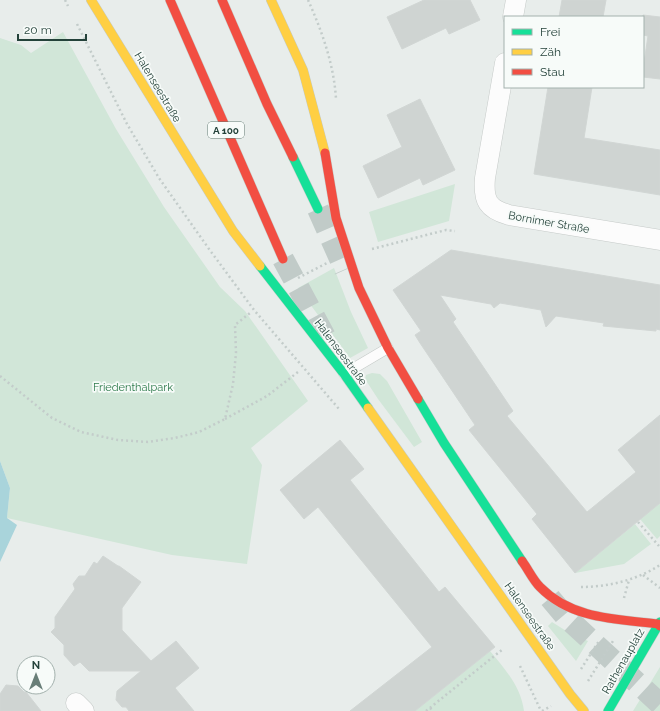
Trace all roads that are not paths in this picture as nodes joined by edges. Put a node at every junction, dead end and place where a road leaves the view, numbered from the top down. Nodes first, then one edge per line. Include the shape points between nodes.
1 (91, 0) edge
2 (170, 0) edge
3 (222, 0) edge
4 (271, 0) edge
5 (516, 0) edge
6 (513, 16) edge
7 (504, 69) edge
8 (318, 209) tunnel mouth
9 (660, 240) edge
10 (283, 259) tunnel mouth
11 (388, 348) junction
12 (344, 374) junction
13 (659, 624) edge
14 (584, 711) edge
15 (608, 711) edge

1 - 12 main road, Halenseestraße via 233,231
2 - 10 main road, A 100
3 - 8 main road via 267,104
4 - 11 main road via 303,70 325,152 336,218 359,288
5 - 6 street
7 - 9 street, Bornimer Straße via 485,178 485,197 488,204 509,216
11 - 12 lane
11 - 13 main road via 444,443 539,586 555,600 573,610 595,617
12 - 14 main road, Halenseestraße
13 - 15 main road, Rathenauplatz

